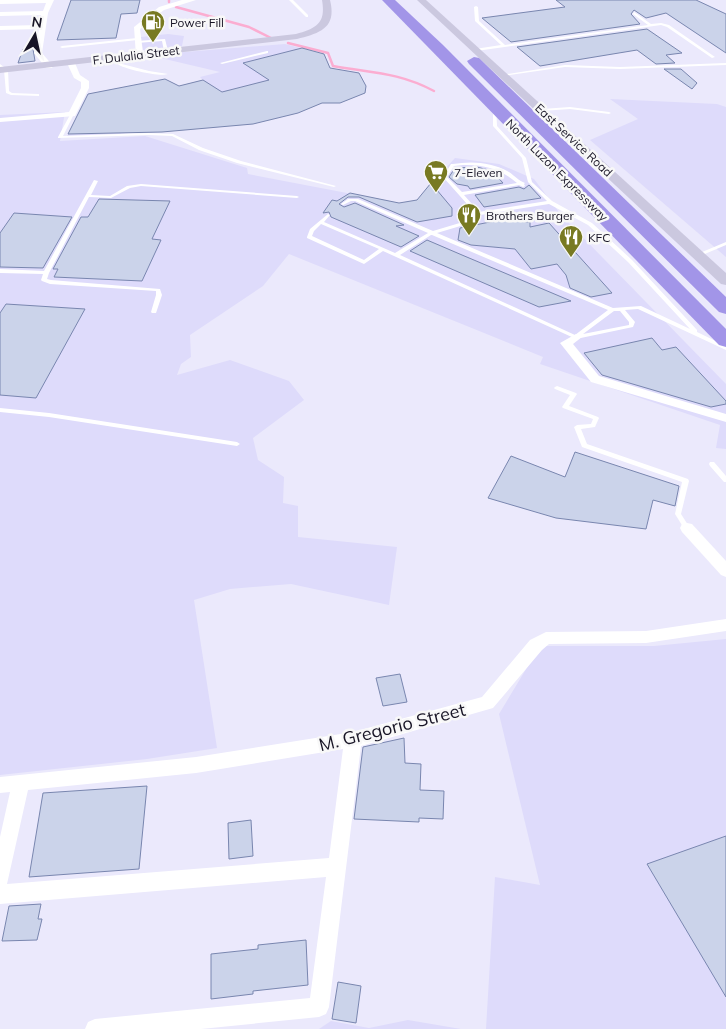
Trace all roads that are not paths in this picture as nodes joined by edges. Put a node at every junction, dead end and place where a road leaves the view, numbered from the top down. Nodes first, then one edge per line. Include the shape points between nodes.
1 (193, 0) edge
2 (291, 0) edge
3 (326, 0) edge
4 (378, 0) edge
5 (421, 0) edge
6 (0, 2) edge
7 (399, 4) edge
8 (476, 7) dead end
9 (0, 8) edge
10 (634, 13) dead end
11 (0, 14) edge
12 (46, 14) edge
13 (307, 16) dead end
14 (0, 21) edge
15 (650, 25) junction
16 (0, 28) edge
17 (0, 36) edge
18 (137, 40) junction
19 (271, 41) joint
20 (504, 46) junction
21 (62, 47) dead end
22 (476, 50) junction
23 (166, 51) junction
24 (267, 52) dead end
25 (139, 54) junction
26 (114, 57) junction
27 (713, 57) dead end
28 (71, 63) junction
29 (222, 63) dead end
30 (726, 64) edge
31 (49, 66) junction
32 (2, 68) edge
33 (166, 74) dead end
34 (503, 75) junction
35 (38, 95) dead end
36 (494, 106) junction
37 (542, 110) junction
38 (609, 113) dead end
39 (72, 114) junction
40 (0, 120) edge
41 (96, 181) dead end
42 (530, 182) junction
43 (522, 185) junction
44 (334, 186) dead end
45 (461, 194) junction
46 (88, 196) junction
47 (297, 197) dead end
48 (535, 199) dead end
49 (525, 200) dead end
50 (550, 202) junction
51 (510, 203) dead end
52 (343, 204) dead end
53 (540, 204) junction
54 (495, 205) dead end
55 (530, 206) junction
56 (514, 208) junction
57 (499, 211) junction
58 (478, 214) junction
59 (328, 215) dead end
60 (320, 222) junction
61 (429, 234) junction
62 (726, 243) edge
63 (383, 249) junction
64 (397, 254) junction
65 (698, 256) junction
66 (0, 271) edge
67 (46, 273) junction
68 (726, 281) edge
69 (726, 308) edge
70 (621, 309) junction
71 (612, 310) junction
72 (154, 312) dead end
73 (696, 333) junction
74 (576, 337) junction
75 (726, 341) edge
76 (726, 348) edge
77 (557, 388) dead end
78 (0, 410) edge
79 (726, 418) edge
80 (237, 444) dead end
81 (712, 464) dead end
82 (726, 480) edge
83 (687, 528) joint
84 (726, 571) edge
85 (726, 625) edge
86 (353, 740) junction
87 (21, 782) junction
88 (0, 785) edge
89 (337, 867) junction
90 (0, 879) edge
91 (0, 894) edge
92 (95, 1029) edge

1 - 18 street via 155,11 136,28
2 - 13 lane
3 - 19 street via 328,17 320,27
4 - 7 highway
5 - 22 street, East Service Road
6 - 12 street
7 - 36 highway, North Luzon Expressway
7 - 69 highway, North Luzon Expressway
8 - 20 lane via 477,21
9 - 12 street
10 - 15 lane
11 - 12 street
12 - 14 street
12 - 16 street
12 - 17 street
12 - 31 street via 38,53
15 - 20 lane
15 - 27 lane via 668,26
18 - 21 lane
18 - 23 lane via 164,40
18 - 25 street
19 - 23 street, F. Dulalia Street
20 - 22 lane
22 - 34 street, East Service Road
23 - 25 street, F. Dulalia Street
24 - 29 lane
25 - 26 street, F. Dulalia Street
26 - 28 street, F. Dulalia Street
26 - 33 lane via 121,65 150,74
28 - 31 street, F. Dulalia Street
28 - 39 street via 77,76 85,81 85,88
30 - 34 lane via 620,68 565,66
31 - 32 street, F. Dulalia Street
32 - 35 lane via 7,92
34 - 37 street, East Service Road
36 - 42 lane via 495,126 524,158
36 - 75 highway, North Luzon Expressway
37 - 38 lane via 570,108
37 - 65 street, East Service Road
39 - 40 street
39 - 44 lane via 60,136 167,134 239,162
41 - 46 lane
42 - 43 lane
42 - 50 lane
43 - 45 lane
43 - 45 lane via 494,165 453,165 445,176
45 - 58 lane
46 - 47 lane via 111,197 129,187 141,185
46 - 67 lane
48 - 53 lane
49 - 55 lane
50 - 53 lane
50 - 73 lane via 590,224 630,261
51 - 56 lane
52 - 61 lane via 356,200
53 - 55 lane
54 - 57 lane
55 - 56 lane
56 - 57 lane
57 - 58 lane
58 - 61 lane via 475,220
59 - 60 lane
60 - 63 lane
60 - 63 lane via 309,237 357,260 364,262
61 - 64 lane
61 - 71 lane
62 - 65 lane
63 - 64 lane
64 - 74 lane
65 - 68 street, East Service Road
66 - 67 lane
67 - 72 lane via 44,280 50,282 158,290 160,295
70 - 71 lane
70 - 73 lane via 639,307
70 - 74 lane via 632,322 631,326
71 - 74 lane
73 - 76 lane
74 - 79 street via 566,343 595,379
77 - 83 lane via 574,394 565,407 596,418 593,426 577,427 584,445 686,480 678,514
78 - 80 lane
81 - 82 lane
83 - 84 street
85 - 86 street, M. Gregorio Street via 646,637 546,638 536,644 487,703
86 - 87 street, M. Gregorio Street via 196,765
86 - 89 street
87 - 88 street, M. Gregorio Street
87 - 90 street
89 - 91 street
89 - 92 street via 319,1007

